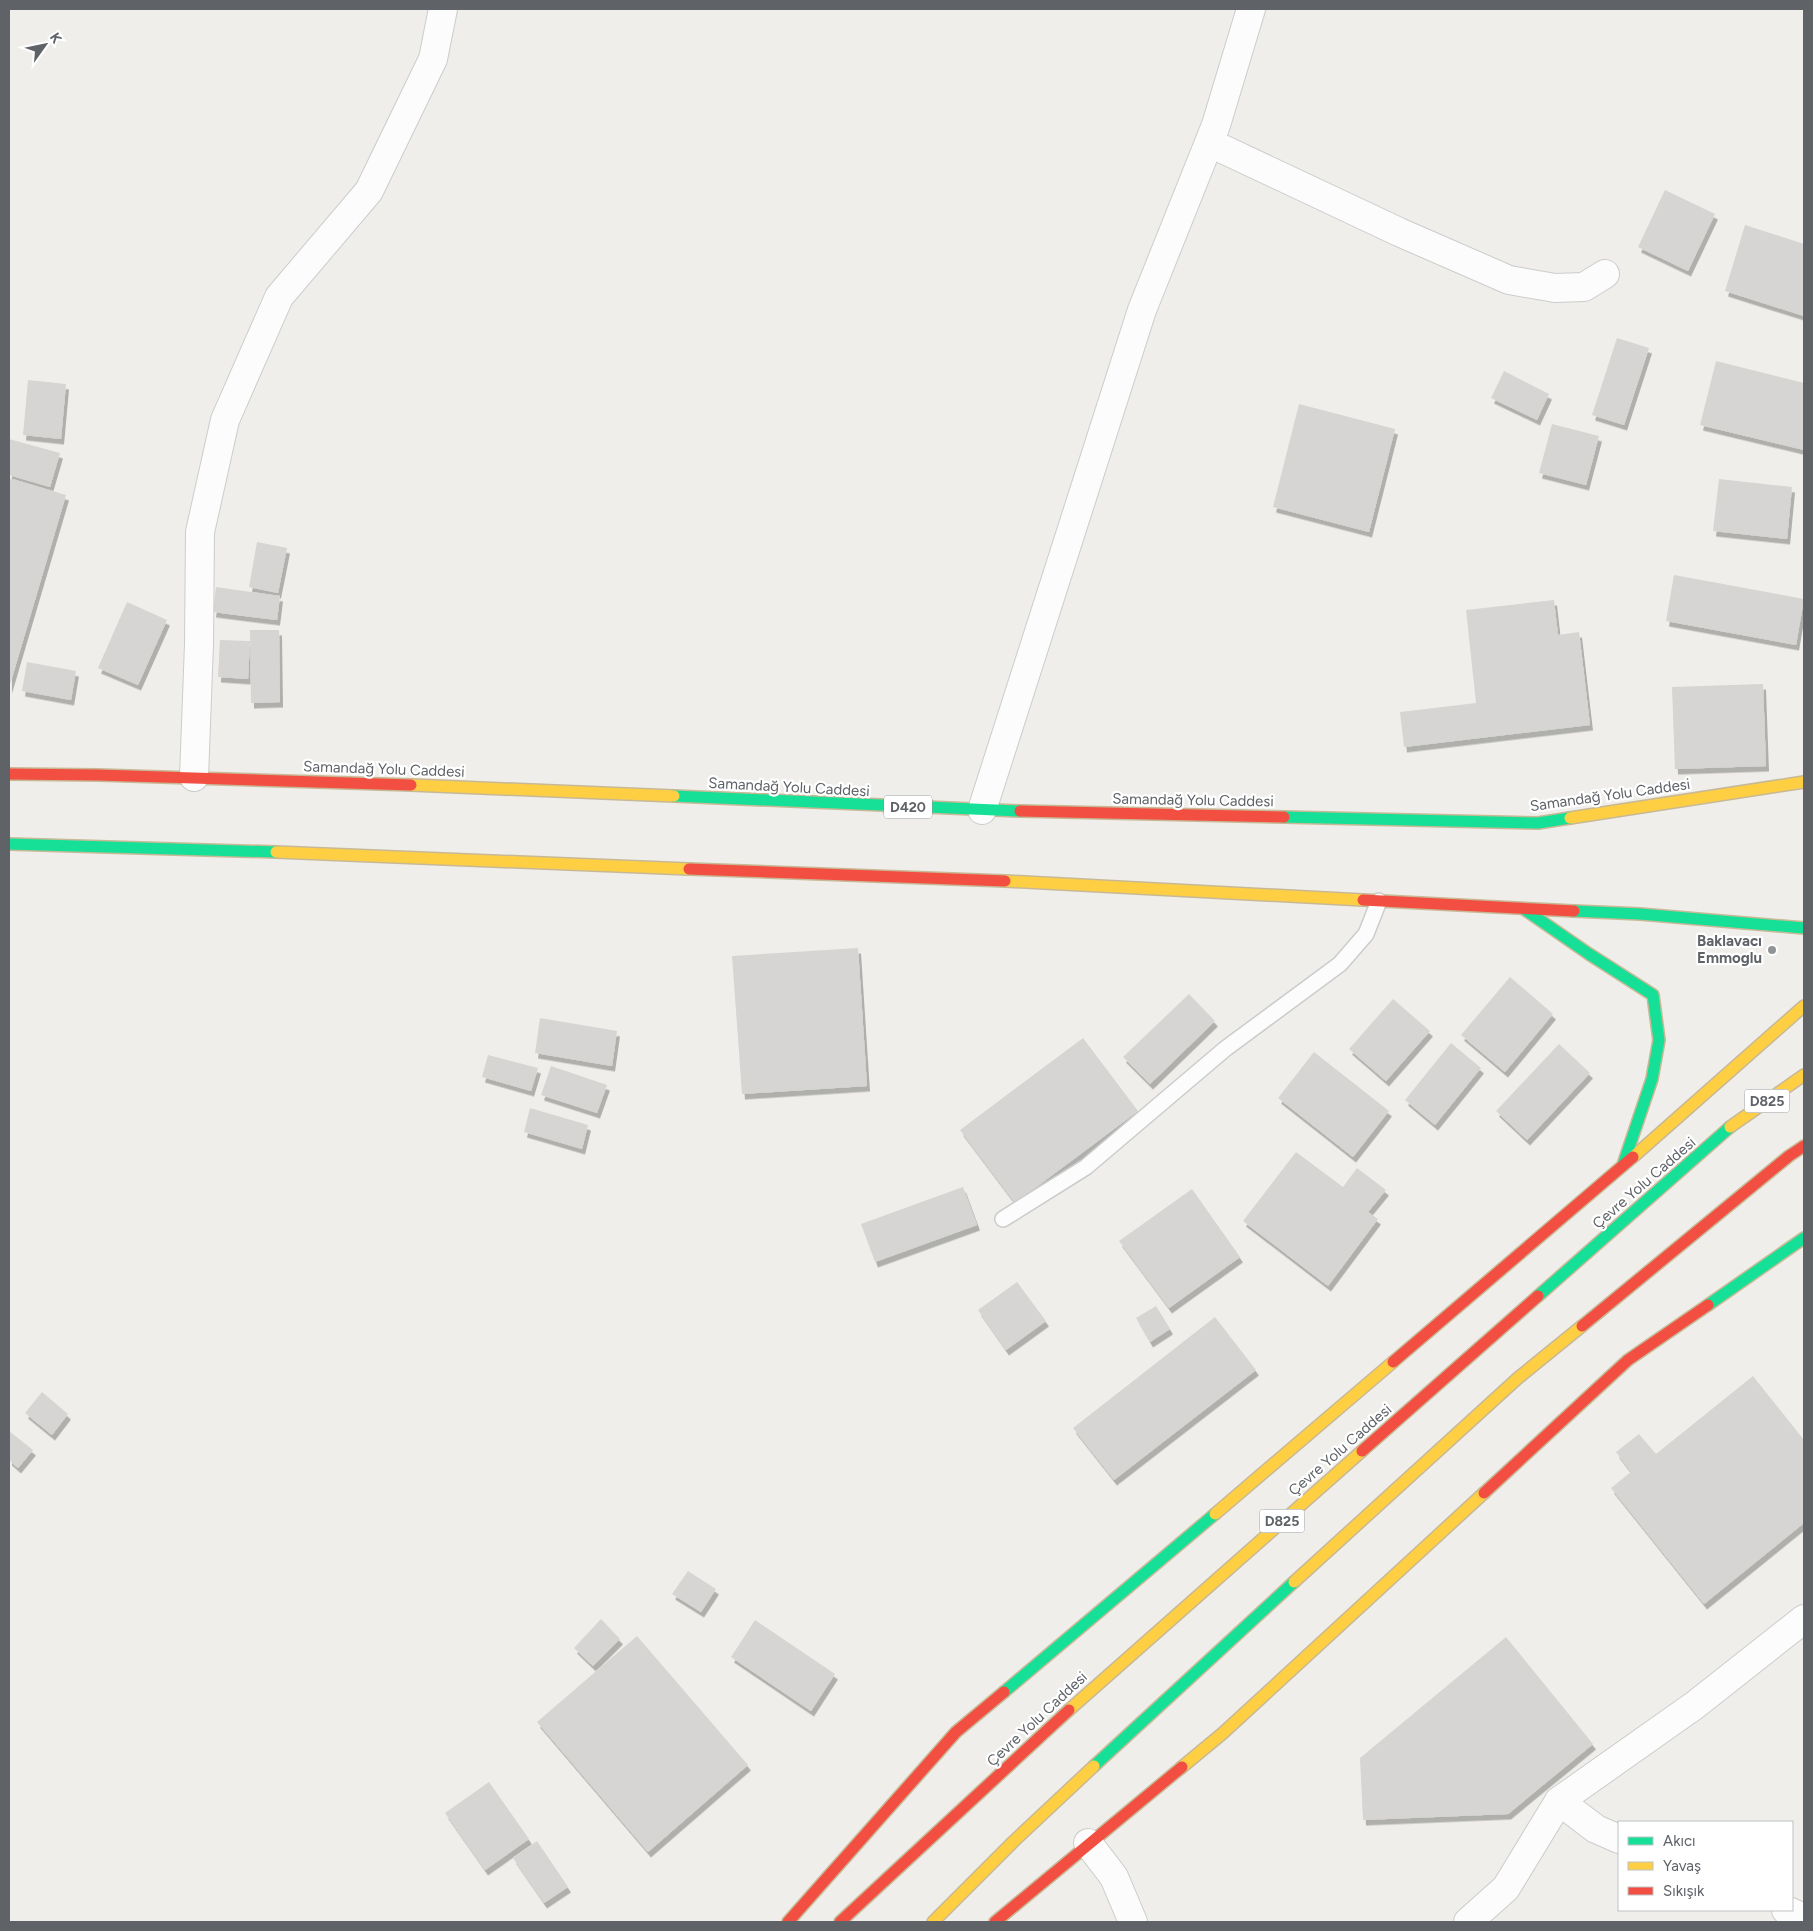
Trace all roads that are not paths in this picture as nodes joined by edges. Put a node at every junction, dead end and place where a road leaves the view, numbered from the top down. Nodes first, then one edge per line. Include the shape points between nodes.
1 (443, 9) edge
2 (1251, 9) edge
3 (1210, 143) junction
4 (1605, 274) dead end
5 (9, 774) edge
6 (194, 777) junction
7 (1804, 782) edge
8 (982, 810) junction
9 (9, 844) edge
10 (1379, 901) junction
11 (1524, 909) junction
12 (1804, 928) edge
13 (1804, 1006) edge
14 (1804, 1075) edge
15 (1804, 1146) edge
16 (1622, 1166) junction
17 (1003, 1220) dead end
18 (1804, 1238) edge
19 (1804, 1619) edge
20 (1559, 1801) junction
21 (1618, 1839) edge
22 (1088, 1843) junction
23 (1788, 1911) edge
24 (1804, 1918) edge
25 (788, 1922) edge
26 (840, 1922) edge
27 (933, 1922) edge
28 (995, 1922) edge
29 (1132, 1922) edge
30 (1468, 1922) edge

1 - 6 street via 433,59 369,192 279,297 225,420 200,532
2 - 3 street
3 - 4 street via 1509,280 1555,288 1584,287
3 - 8 street via 1142,310
5 - 6 highway, Samandağ Yolu Caddesi / D420
6 - 8 highway, Samandağ Yolu Caddesi / D420
7 - 8 highway, Samandağ Yolu Caddesi / D420 via 1538,823
9 - 10 highway via 976,880
10 - 11 highway
10 - 17 lane via 1366,934 1340,964 1225,1049 1086,1167
11 - 12 highway via 1640,914
11 - 16 highway via 1653,995 1659,1040 1652,1079
13 - 16 highway
14 - 26 highway, Çevre Yolu Caddesi / D825 via 1730,1128 1105,1677
15 - 27 highway via 1518,1378 1141,1722
16 - 25 highway via 956,1732
18 - 22 highway via 1628,1360 1223,1733
19 - 20 street via 1694,1705
20 - 21 street via 1596,1829
20 - 30 street via 1506,1888
22 - 28 highway
22 - 29 street via 1114,1877
23 - 24 street

